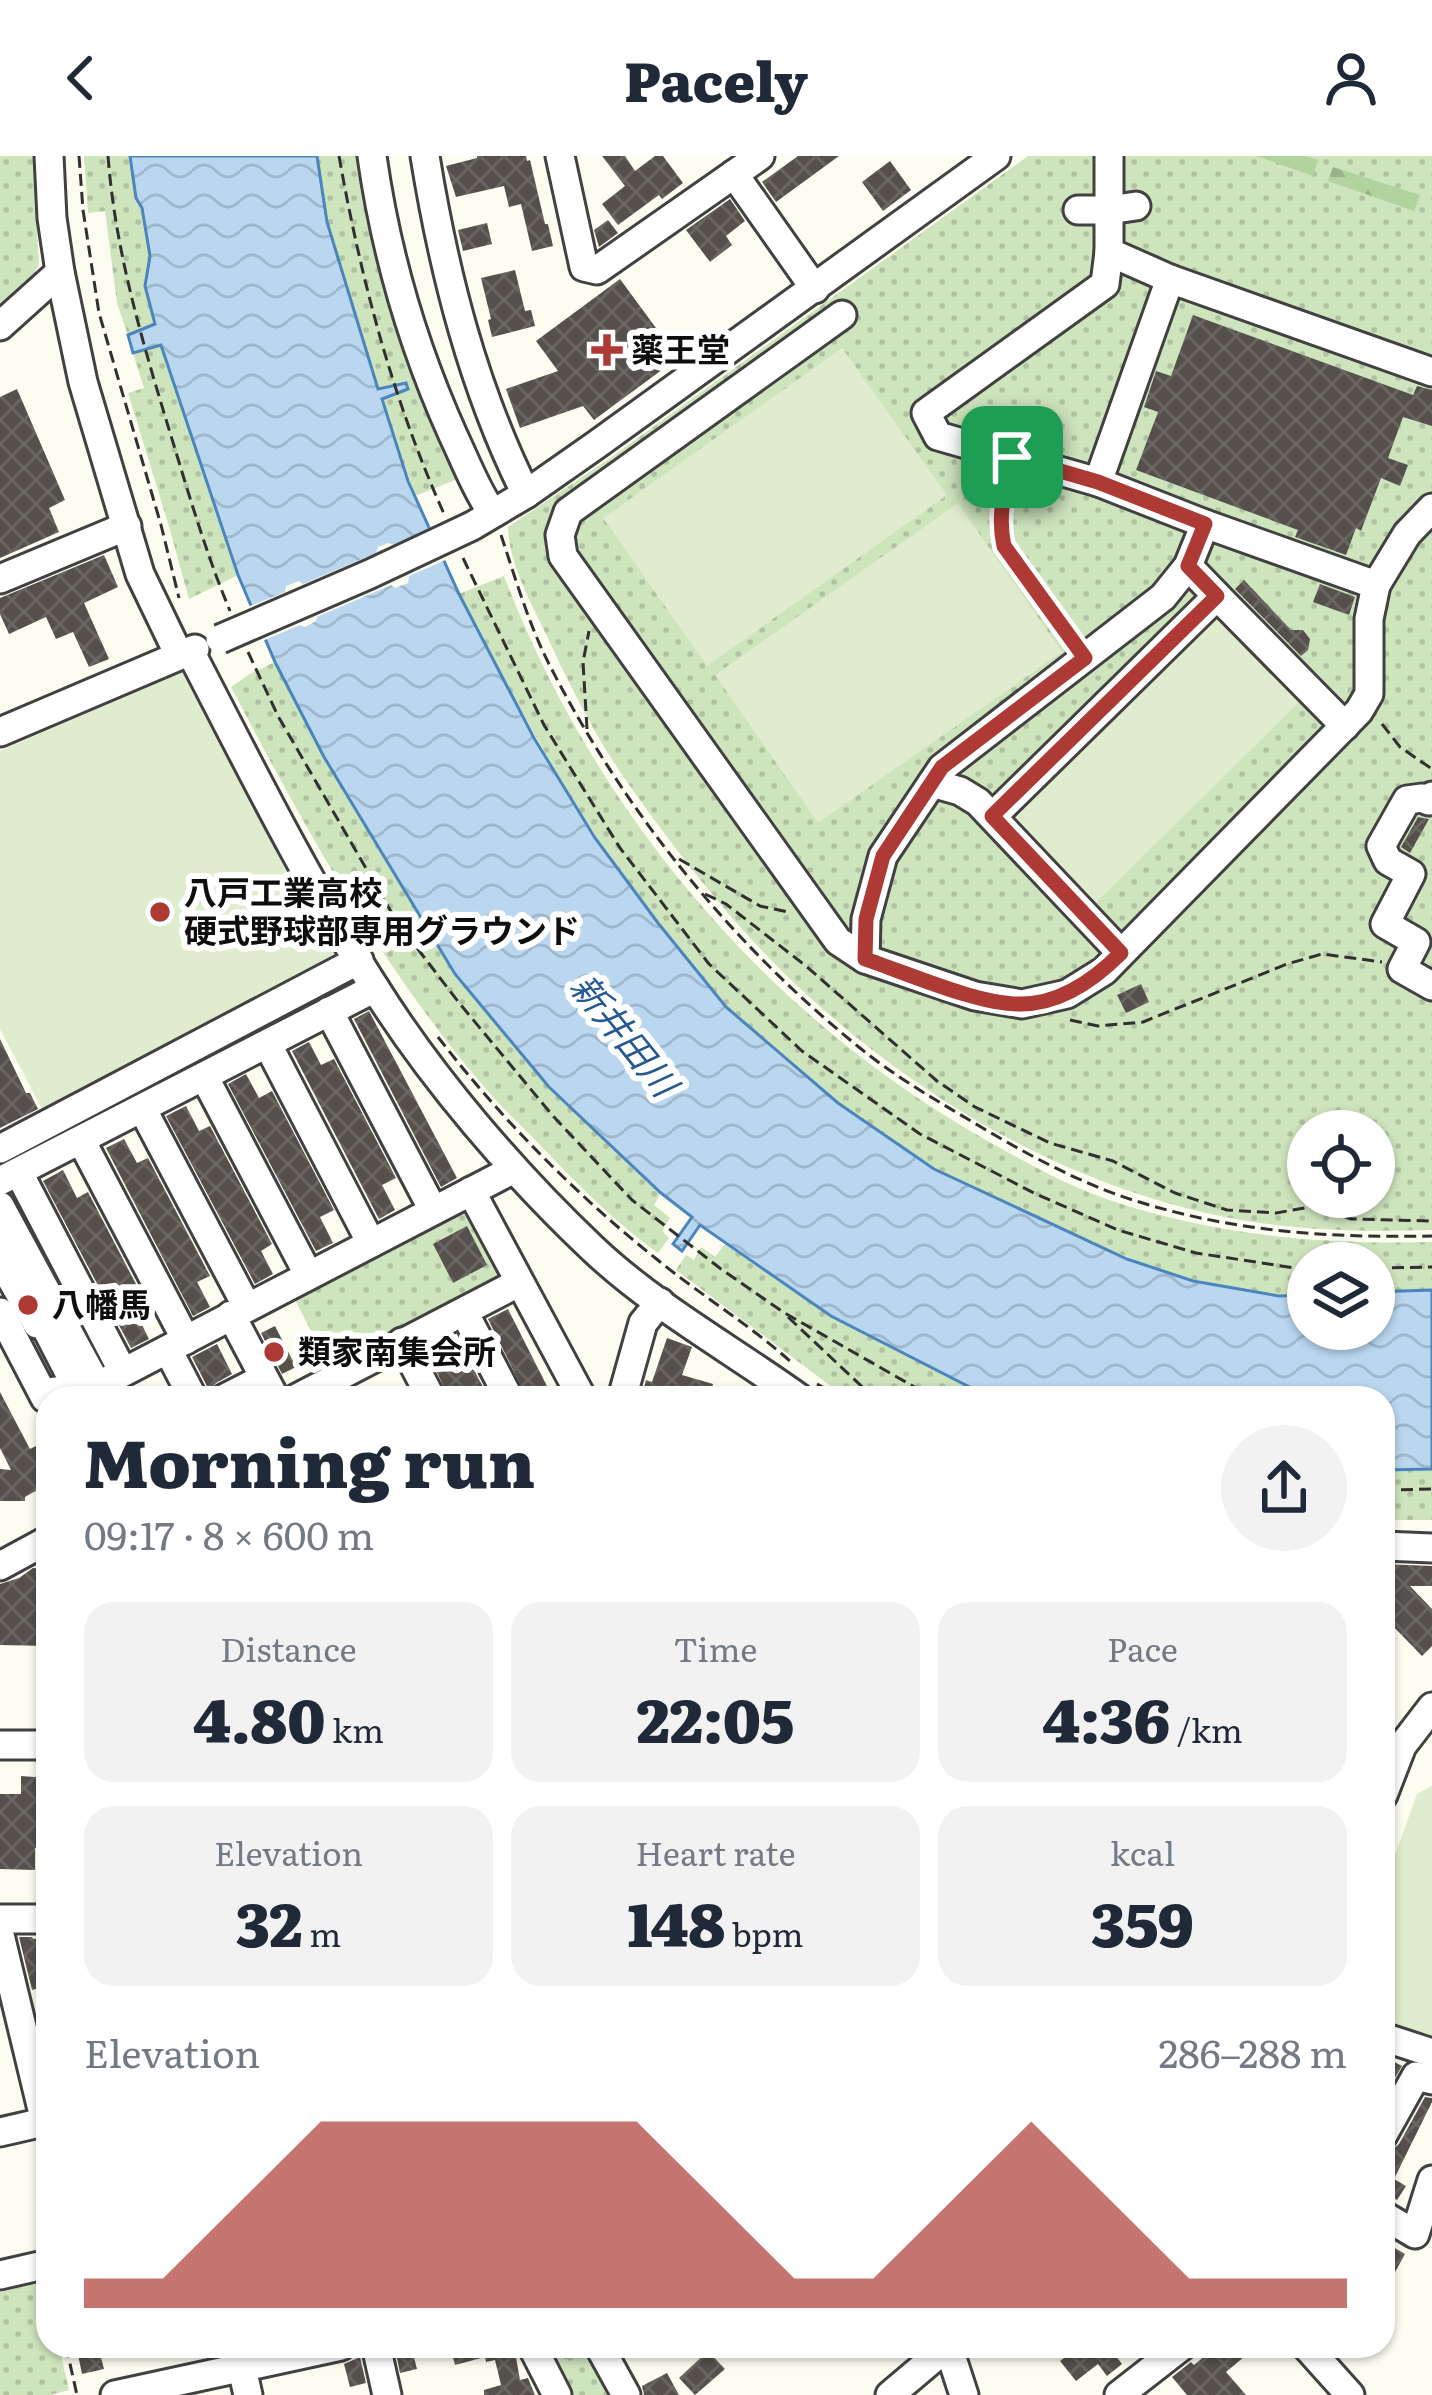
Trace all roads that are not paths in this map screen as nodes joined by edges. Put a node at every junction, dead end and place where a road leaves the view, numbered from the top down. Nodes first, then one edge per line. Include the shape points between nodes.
1 (49, 156) edge
2 (372, 156) edge
3 (425, 156) edge
4 (560, 156) edge
5 (760, 156) edge
6 (996, 156) edge
7 (1109, 156) edge
8 (734, 174) junction
9 (1123, 208) junction
10 (1078, 210) dead end
11 (1109, 252) junction
12 (60, 272) junction
13 (1170, 280) junction
14 (815, 289) junction
15 (842, 315) dead end
16 (0, 326) edge
17 (1432, 372) edge
18 (1098, 482) junction
19 (526, 494) junction
20 (1432, 508) edge
21 (468, 516) junction
22 (1205, 524) junction
23 (127, 526) junction
24 (1188, 566) junction
25 (0, 579) edge
26 (1376, 585) junction
27 (1217, 596) junction
28 (184, 653) junction
29 (1345, 726) junction
30 (0, 732) edge
31 (932, 783) junction
32 (1432, 796) edge
33 (992, 816) junction
34 (1121, 953) junction
35 (865, 959) junction
36 (358, 960) junction
37 (1432, 986) edge
38 (375, 988) junction
39 (329, 1011) junction
40 (268, 1045) junction
41 (206, 1078) junction
42 (143, 1110) junction
43 (81, 1140) junction
44 (0, 1149) edge
45 (514, 1168) junction
46 (9, 1177) edge
47 (471, 1191) junction
48 (0, 1205) edge
49 (434, 1210) junction
50 (0, 1238) edge
51 (371, 1243) junction
52 (308, 1274) junction
53 (518, 1283) junction
54 (660, 1302) junction
55 (239, 1311) junction
56 (0, 1312) edge
57 (464, 1312) junction
58 (0, 1326) edge
59 (402, 1342) junction
60 (177, 1345) junction
61 (123, 1372) junction
62 (806, 1384) edge
63 (39, 1386) edge
64 (88, 1386) edge
65 (90, 1386) edge
66 (105, 1386) edge
67 (189, 1386) edge
68 (269, 1386) edge
69 (348, 1386) edge
70 (425, 1386) edge
71 (503, 1386) edge
72 (575, 1386) edge
73 (626, 1386) edge
74 (36, 1395) edge
75 (36, 1546) edge
76 (1395, 1546) edge
77 (1432, 1548) edge
78 (0, 1566) edge
79 (1432, 1707) edge
80 (1395, 1743) edge
81 (0, 1745) edge
82 (36, 1745) edge
83 (1395, 1746) edge
84 (1432, 1746) edge
85 (0, 1919) edge
86 (36, 1919) edge
87 (0, 1935) edge
88 (1395, 2041) edge
89 (1432, 2054) edge
90 (1432, 2080) edge
91 (36, 2081) edge
92 (1395, 2113) edge
93 (36, 2123) edge
94 (0, 2132) edge
95 (1432, 2180) edge
96 (1395, 2222) edge
97 (36, 2267) edge
98 (0, 2275) edge
99 (289, 2358) edge
100 (379, 2358) edge
101 (538, 2358) edge
102 (600, 2358) edge
103 (934, 2358) edge
104 (952, 2358) edge
105 (1173, 2358) edge
106 (1317, 2358) edge
107 (242, 2369) edge
108 (1153, 2385) edge
109 (115, 2395) edge
110 (387, 2395) edge
111 (557, 2395) edge
112 (626, 2395) edge
113 (890, 2395) edge
114 (964, 2395) edge
115 (1119, 2395) edge
116 (1350, 2395) edge

1 - 12 street
2 - 21 street via 397,282
3 - 19 street via 469,354
4 - 8 street via 584,267 597,270
5 - 8 street
6 - 14 street
7 - 9 street
8 - 14 street
9 - 10 street
9 - 11 street
11 - 13 street
11 - 18 street via 1105,284 926,413 938,436
12 - 16 street
12 - 23 street
13 - 17 street
13 - 18 street
14 - 19 street
15 - 35 street via 568,512 560,535 563,556 814,908 838,941
18 - 22 street
19 - 21 street
20 - 26 street
21 - 28 street, bridge via 370,574
22 - 24 street
22 - 26 street
23 - 25 street
23 - 28 street via 140,574
24 - 27 street
24 - 31 street via 1163,597 958,753
26 - 29 street via 1369,694
27 - 29 street
27 - 33 street
28 - 30 street
28 - 36 street
29 - 34 street
31 - 33 street via 960,790
31 - 35 street via 883,856
32 - 37 street via 1407,800 1382,846 1388,861 1412,874 1385,924 1416,942 1402,969
33 - 34 street
34 - 35 street via 1067,994 1022,1004
36 - 38 street
36 - 44 street
38 - 39 street
38 - 45 street
39 - 40 street
39 - 49 street
40 - 41 street
40 - 51 street
41 - 42 street
41 - 52 street
42 - 43 street
42 - 55 street
43 - 46 street
43 - 60 street
45 - 47 street
45 - 54 street via 595,1251
46 - 61 street
47 - 49 street
47 - 53 street
48 - 65 street
49 - 51 street
50 - 64 street via 16,1269 9,1274 14,1288
51 - 52 street
52 - 55 street
53 - 57 street
53 - 72 street
54 - 62 street
54 - 73 street via 644,1323
55 - 60 street
55 - 68 street
56 - 63 street
57 - 59 street
57 - 71 street
58 - 74 street
59 - 69 street
59 - 70 street
60 - 61 street
60 - 67 street
61 - 66 street
75 - 78 street
76 - 77 street
79 - 80 street
81 - 82 street
83 - 84 street
85 - 86 street
87 - 91 street
88 - 89 street
90 - 92 street via 1416,2076
93 - 94 street
95 - 96 street via 1415,2234
97 - 98 street
99 - 107 street
100 - 110 street
101 - 111 street
102 - 112 street
103 - 113 street
104 - 114 street
105 - 108 street
106 - 116 street
107 - 109 street
108 - 115 street

